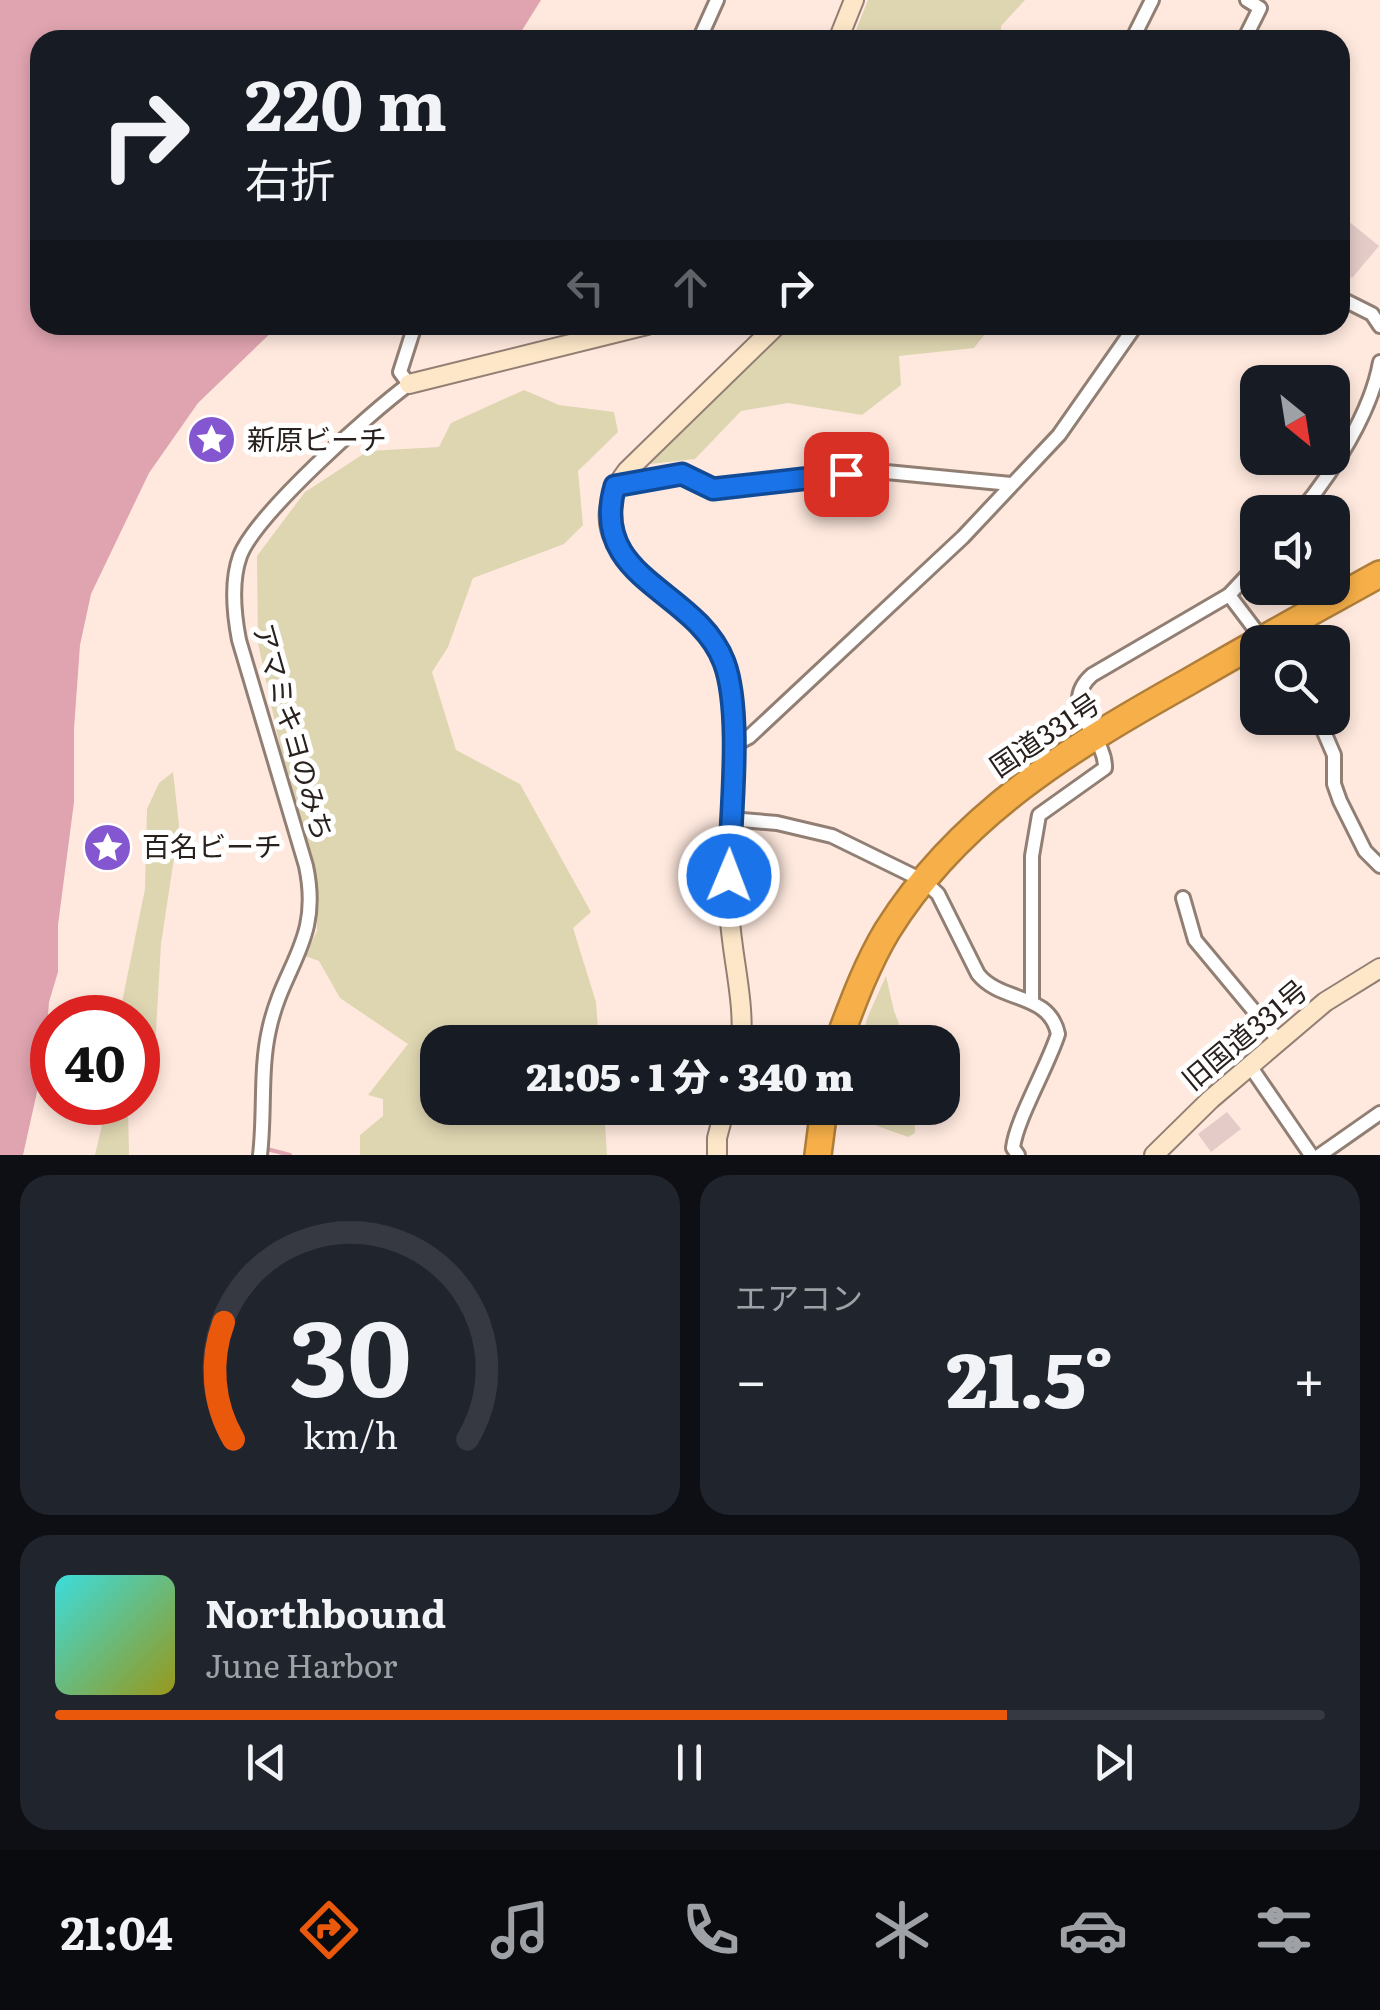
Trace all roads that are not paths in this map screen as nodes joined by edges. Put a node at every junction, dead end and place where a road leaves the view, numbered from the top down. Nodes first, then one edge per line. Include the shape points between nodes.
1 (717, 0) edge
2 (854, 0) edge
3 (1152, 0) edge
4 (1247, 0) edge
5 (1265, 4) edge
6 (704, 30) edge
7 (842, 30) edge
8 (1137, 30) edge
9 (1250, 30) edge
10 (1350, 303) edge
11 (1380, 326) edge
12 (411, 335) edge
13 (606, 335) edge
14 (767, 335) edge
15 (1129, 335) edge
16 (1380, 362) edge
17 (408, 384) junction
18 (1011, 484) junction
19 (615, 486) junction
20 (1315, 495) edge
21 (1380, 574) edge
22 (1240, 584) edge
23 (1230, 595) junction
24 (1252, 625) edge
25 (1292, 625) edge
26 (1240, 654) edge
27 (1325, 735) edge
28 (1093, 736) junction
29 (732, 746) junction
30 (730, 819) junction
31 (1380, 866) edge
32 (924, 880) junction
33 (1183, 898) dead end
34 (1380, 968) edge
35 (1032, 1000) junction
36 (739, 1025) edge
37 (845, 1025) edge
38 (1279, 1041) junction
39 (1250, 1066) junction
40 (1380, 1112) edge
41 (721, 1125) edge
42 (822, 1125) edge
43 (260, 1155) edge
44 (717, 1155) edge
45 (818, 1155) edge
46 (1018, 1155) edge
47 (1154, 1155) edge
48 (1311, 1155) edge
49 (1320, 1155) edge

1 - 6 street
2 - 7 street
3 - 8 street
4 - 5 street
5 - 9 street
10 - 11 street
12 - 17 street via 400,372
13 - 17 street
14 - 19 street
15 - 18 street via 1059,435
16 - 20 street via 1371,398
17 - 43 street, アマミキヨのみち via 310,470 252,534 236,569 239,640 312,902 269,1031
18 - 19 street via 876,472 713,489 682,474
18 - 29 street via 964,536
19 - 29 street via 610,526 623,556 697,622 720,652 729,681
21 - 25 highway, 国道331号
22 - 23 street
23 - 24 street
23 - 28 street via 1086,681 1078,695
26 - 28 highway, 国道331号
27 - 31 street via 1340,801
28 - 32 highway, 国道331号 via 992,810
28 - 35 street via 1105,768 1039,814 1032,856
29 - 30 street
30 - 32 street via 832,836
30 - 36 street
32 - 35 street via 986,984
32 - 37 highway, 国道331号 via 887,932
33 - 38 street via 1194,940
34 - 38 street, 旧国道331号
35 - 46 street via 1050,1014 1058,1034 1015,1135
38 - 39 street, 旧国道331号
39 - 47 street, 旧国道331号
39 - 48 street
40 - 49 street
41 - 44 street
42 - 45 highway

